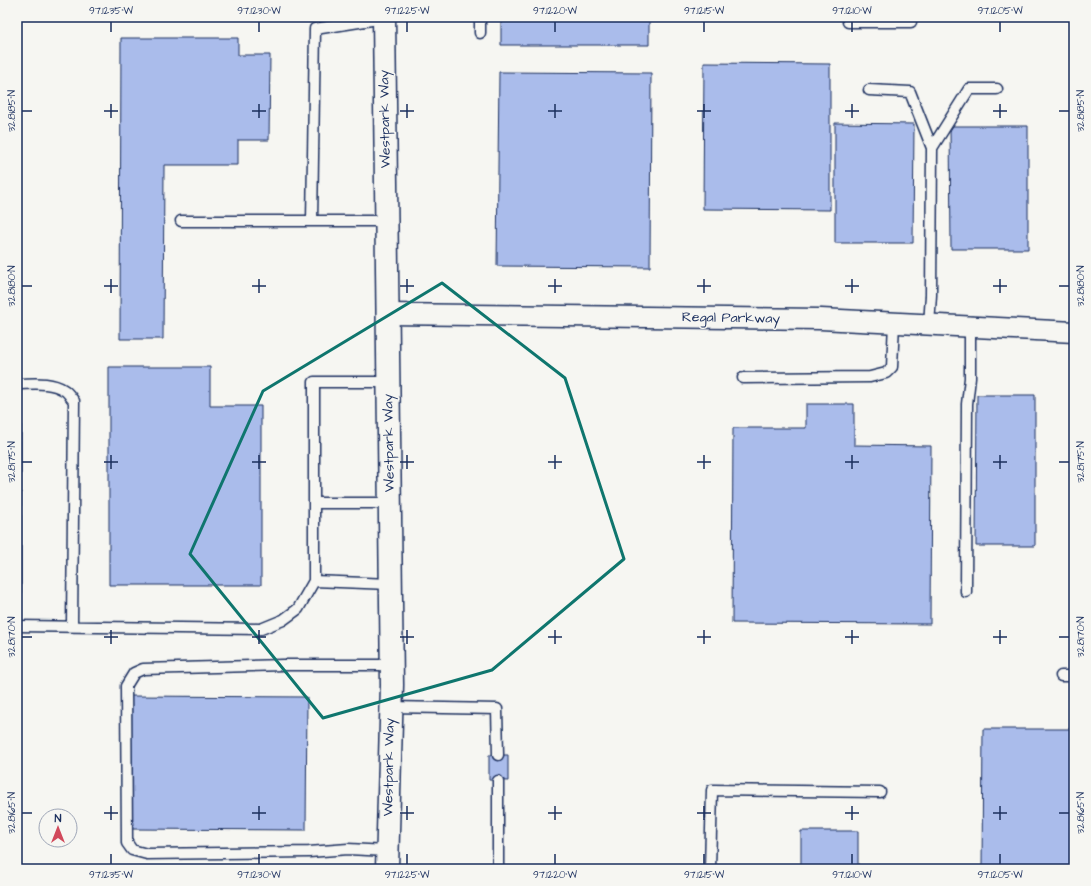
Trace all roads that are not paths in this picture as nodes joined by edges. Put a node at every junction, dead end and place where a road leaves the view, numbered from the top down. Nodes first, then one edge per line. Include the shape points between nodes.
1 (480, 17) edge
2 (848, 17) edge
3 (911, 17) edge
4 (384, 18) edge
5 (480, 34) dead end
6 (998, 89) dead end
7 (869, 90) dead end
8 (932, 148) junction
9 (181, 221) dead end
10 (312, 221) junction
11 (386, 221) junction
12 (388, 314) junction
13 (894, 323) junction
14 (929, 325) junction
15 (970, 327) junction
16 (1074, 332) edge
17 (743, 378) dead end
18 (388, 382) junction
19 (17, 384) edge
20 (314, 503) junction
21 (390, 503) junction
22 (314, 581) junction
23 (390, 584) junction
24 (966, 592) dead end
25 (17, 626) edge
26 (72, 626) junction
27 (391, 665) junction
28 (1061, 676) dead end
29 (1074, 676) edge
30 (391, 707) junction
31 (498, 755) dead end
32 (498, 780) dead end
33 (880, 792) dead end
34 (387, 860) edge
35 (498, 869) edge
36 (710, 869) edge

1 - 5 lane
2 - 3 lane via 848,22 911,22
4 - 10 lane via 315,29
4 - 11 street, Westpark Way
6 - 8 lane via 969,89
7 - 8 lane via 910,92
8 - 14 lane
9 - 10 lane
10 - 11 lane
11 - 12 street, Westpark Way
12 - 13 street, Regal Parkway via 821,319
12 - 18 street, Westpark Way
13 - 14 street, Regal Parkway
13 - 17 lane via 892,367 886,373 870,377
14 - 15 street, Regal Parkway
15 - 16 street, Regal Parkway
15 - 24 lane
18 - 20 lane via 314,382
18 - 21 street, Westpark Way
19 - 26 lane via 49,384 65,390 74,401
20 - 21 lane
20 - 22 lane
21 - 23 street, Westpark Way
22 - 23 lane
22 - 26 lane via 298,608 283,620 261,629
23 - 27 street, Westpark Way
25 - 26 lane
27 - 30 street, Westpark Way
27 - 34 lane via 143,669 134,673 126,686 127,843 132,850 147,854 309,852 348,849
28 - 29 lane
30 - 31 lane via 496,709
30 - 34 street, Westpark Way
32 - 35 lane
33 - 36 lane via 712,790

